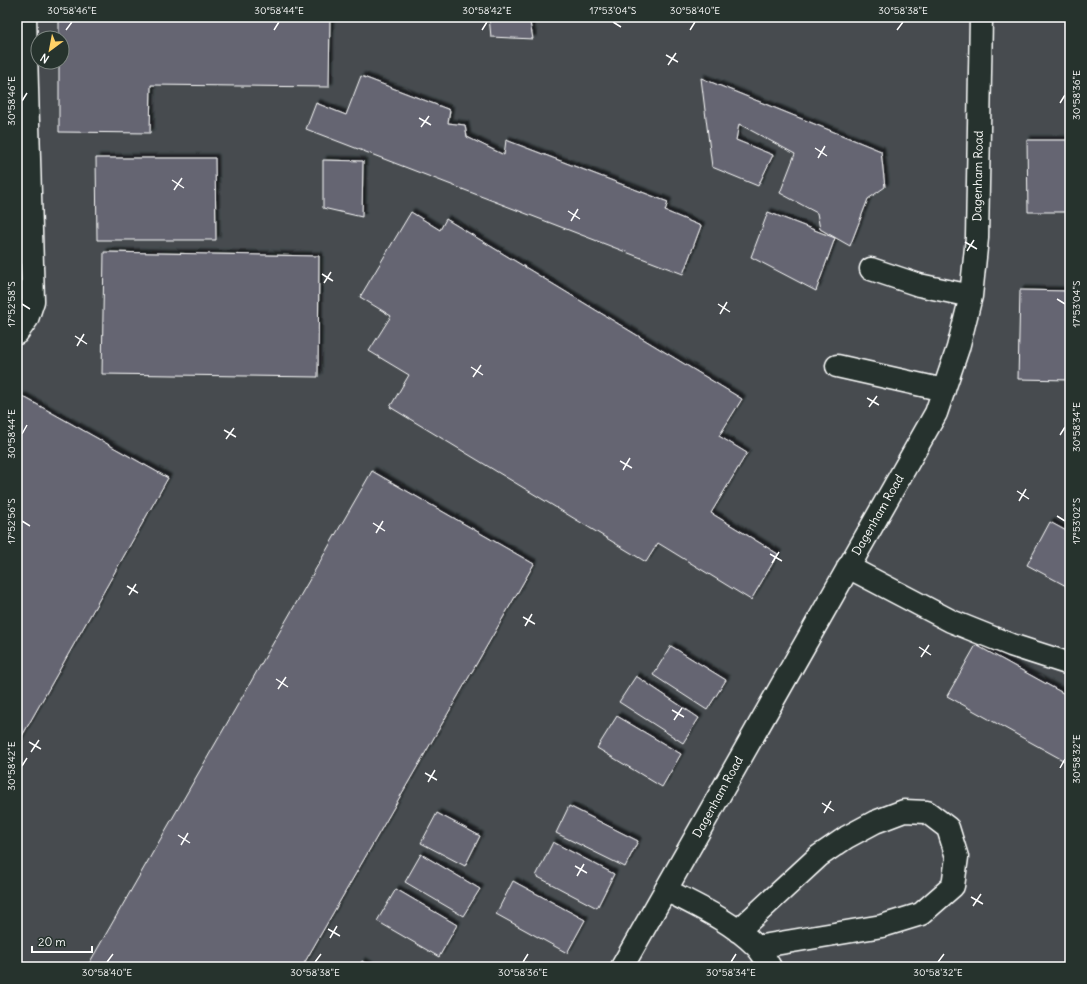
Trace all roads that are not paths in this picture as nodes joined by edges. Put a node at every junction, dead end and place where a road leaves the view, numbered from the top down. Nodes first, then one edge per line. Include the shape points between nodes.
1 (25, 17) edge
2 (980, 17) edge
3 (871, 269) dead end
4 (971, 296) junction
5 (18, 332) edge
6 (838, 366) dead end
7 (944, 390) junction
8 (848, 567) junction
9 (1070, 664) edge
10 (666, 890) junction
11 (738, 932) junction
12 (757, 947) junction
13 (622, 967) edge
14 (770, 967) edge

1 - 5 street via 33,301 27,319
2 - 4 street, Dagenham Road via 977,238
3 - 4 street via 919,285
4 - 7 street, Dagenham Road
6 - 7 street
7 - 8 street, Dagenham Road via 936,414
8 - 9 street via 951,621 1010,645
8 - 10 street, Dagenham Road
10 - 11 street via 721,919
10 - 13 street, Dagenham Road
11 - 12 street
11 - 12 street via 818,856 875,822 904,811 926,812 948,828 957,856 953,886 921,914 882,926
12 - 14 street

